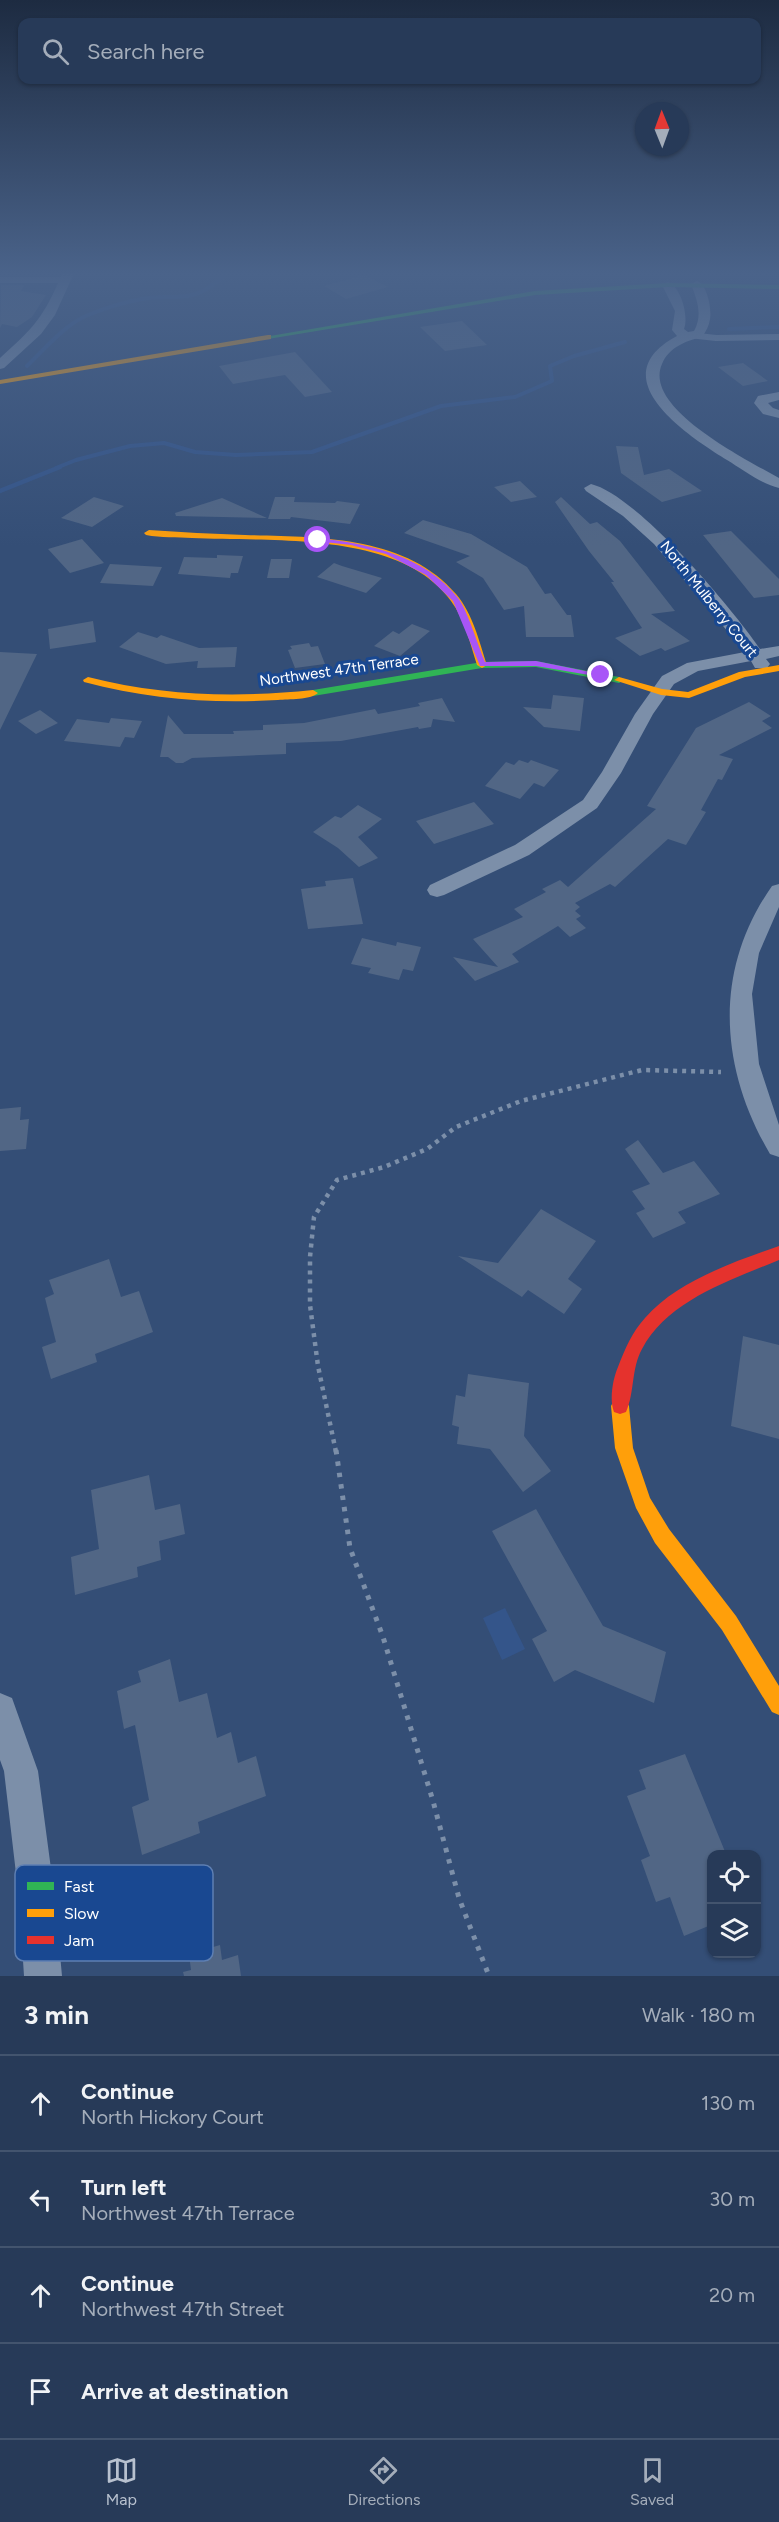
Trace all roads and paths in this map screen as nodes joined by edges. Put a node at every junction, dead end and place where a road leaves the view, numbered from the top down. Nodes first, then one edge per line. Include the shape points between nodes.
1 (113, 363) edge
2 (654, 363) edge
3 (0, 382) edge
4 (779, 396) edge
5 (779, 414) edge
6 (779, 484) edge
7 (591, 488) dead end
8 (148, 534) dead end
9 (779, 651) edge
10 (755, 654) junction
11 (482, 665) junction
12 (772, 669) edge
13 (88, 680) dead end
14 (661, 692) junction
15 (437, 890) dead end
16 (779, 891) edge
17 (721, 1072) dead end
18 (779, 1147) edge
19 (779, 1253) edge
20 (779, 1705) edge
21 (0, 1710) edge
22 (33, 1865) edge
23 (42, 1961) edge
24 (43, 1976) edge
25 (489, 1976) edge

1 - 3 street
2 - 6 street via 651,385 659,401 686,425
4 - 5 street via 763,399 761,403 768,411
7 - 10 street, North Mulberry Court via 634,516 668,547
8 - 11 street via 318,540 372,548 403,559 429,573 456,600
9 - 10 street
10 - 12 street, North Mulberry Court
10 - 14 street via 693,667 668,680
11 - 13 street, Northwest 47th Terrace via 338,690 259,699 144,694
11 - 14 street, Northwest 47th Terrace via 560,667
12 - 14 street, Northwest 47th Terrace via 743,674 689,695
14 - 15 street via 590,804 522,850
16 - 18 street via 751,945 743,977 742,1004 753,1092
17 - 25 path via 642,1070 521,1101 456,1127 428,1149 337,1180 314,1217 310,1305 350,1548 383,1636 459,1898
19 - 20 street via 686,1294 654,1317 632,1342 619,1391 624,1448 635,1488 655,1526 721,1611
21 - 22 street via 21,1772
23 - 24 street

